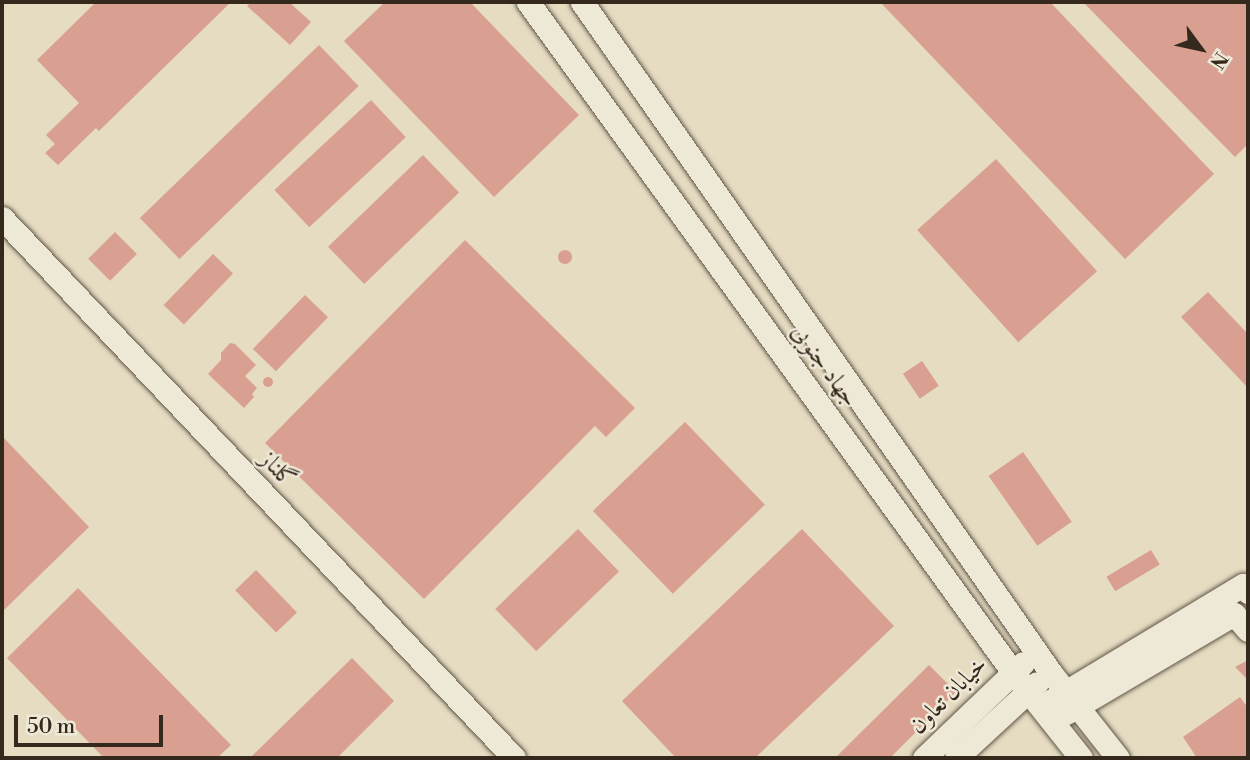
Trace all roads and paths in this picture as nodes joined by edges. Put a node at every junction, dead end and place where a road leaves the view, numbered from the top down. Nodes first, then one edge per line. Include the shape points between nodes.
1 (528, 2) edge
2 (582, 2) edge
3 (2, 218) edge
4 (1248, 592) edge
5 (1243, 616) edge
6 (1036, 652) junction
7 (1012, 671) junction
8 (1064, 690) junction
9 (1040, 707) junction
10 (513, 758) edge
11 (924, 758) edge
12 (956, 758) edge
13 (1081, 758) edge
14 (1118, 758) edge

1 - 7 street, جهاد جنوبی
2 - 6 street, جهاد جنوبی
3 - 10 street, گلناز
4 - 8 street via 1243,585
5 - 8 street
6 - 7 street, خیابان تعاون
6 - 8 street, جهاد جنوبی
7 - 9 street, جهاد جنوبی
7 - 11 street, خیابان تعاون
8 - 9 street, خیابان تعاون
8 - 14 street, جهاد جنوبی
9 - 12 street, خیابان تعاون
9 - 13 street, جهاد جنوبی

